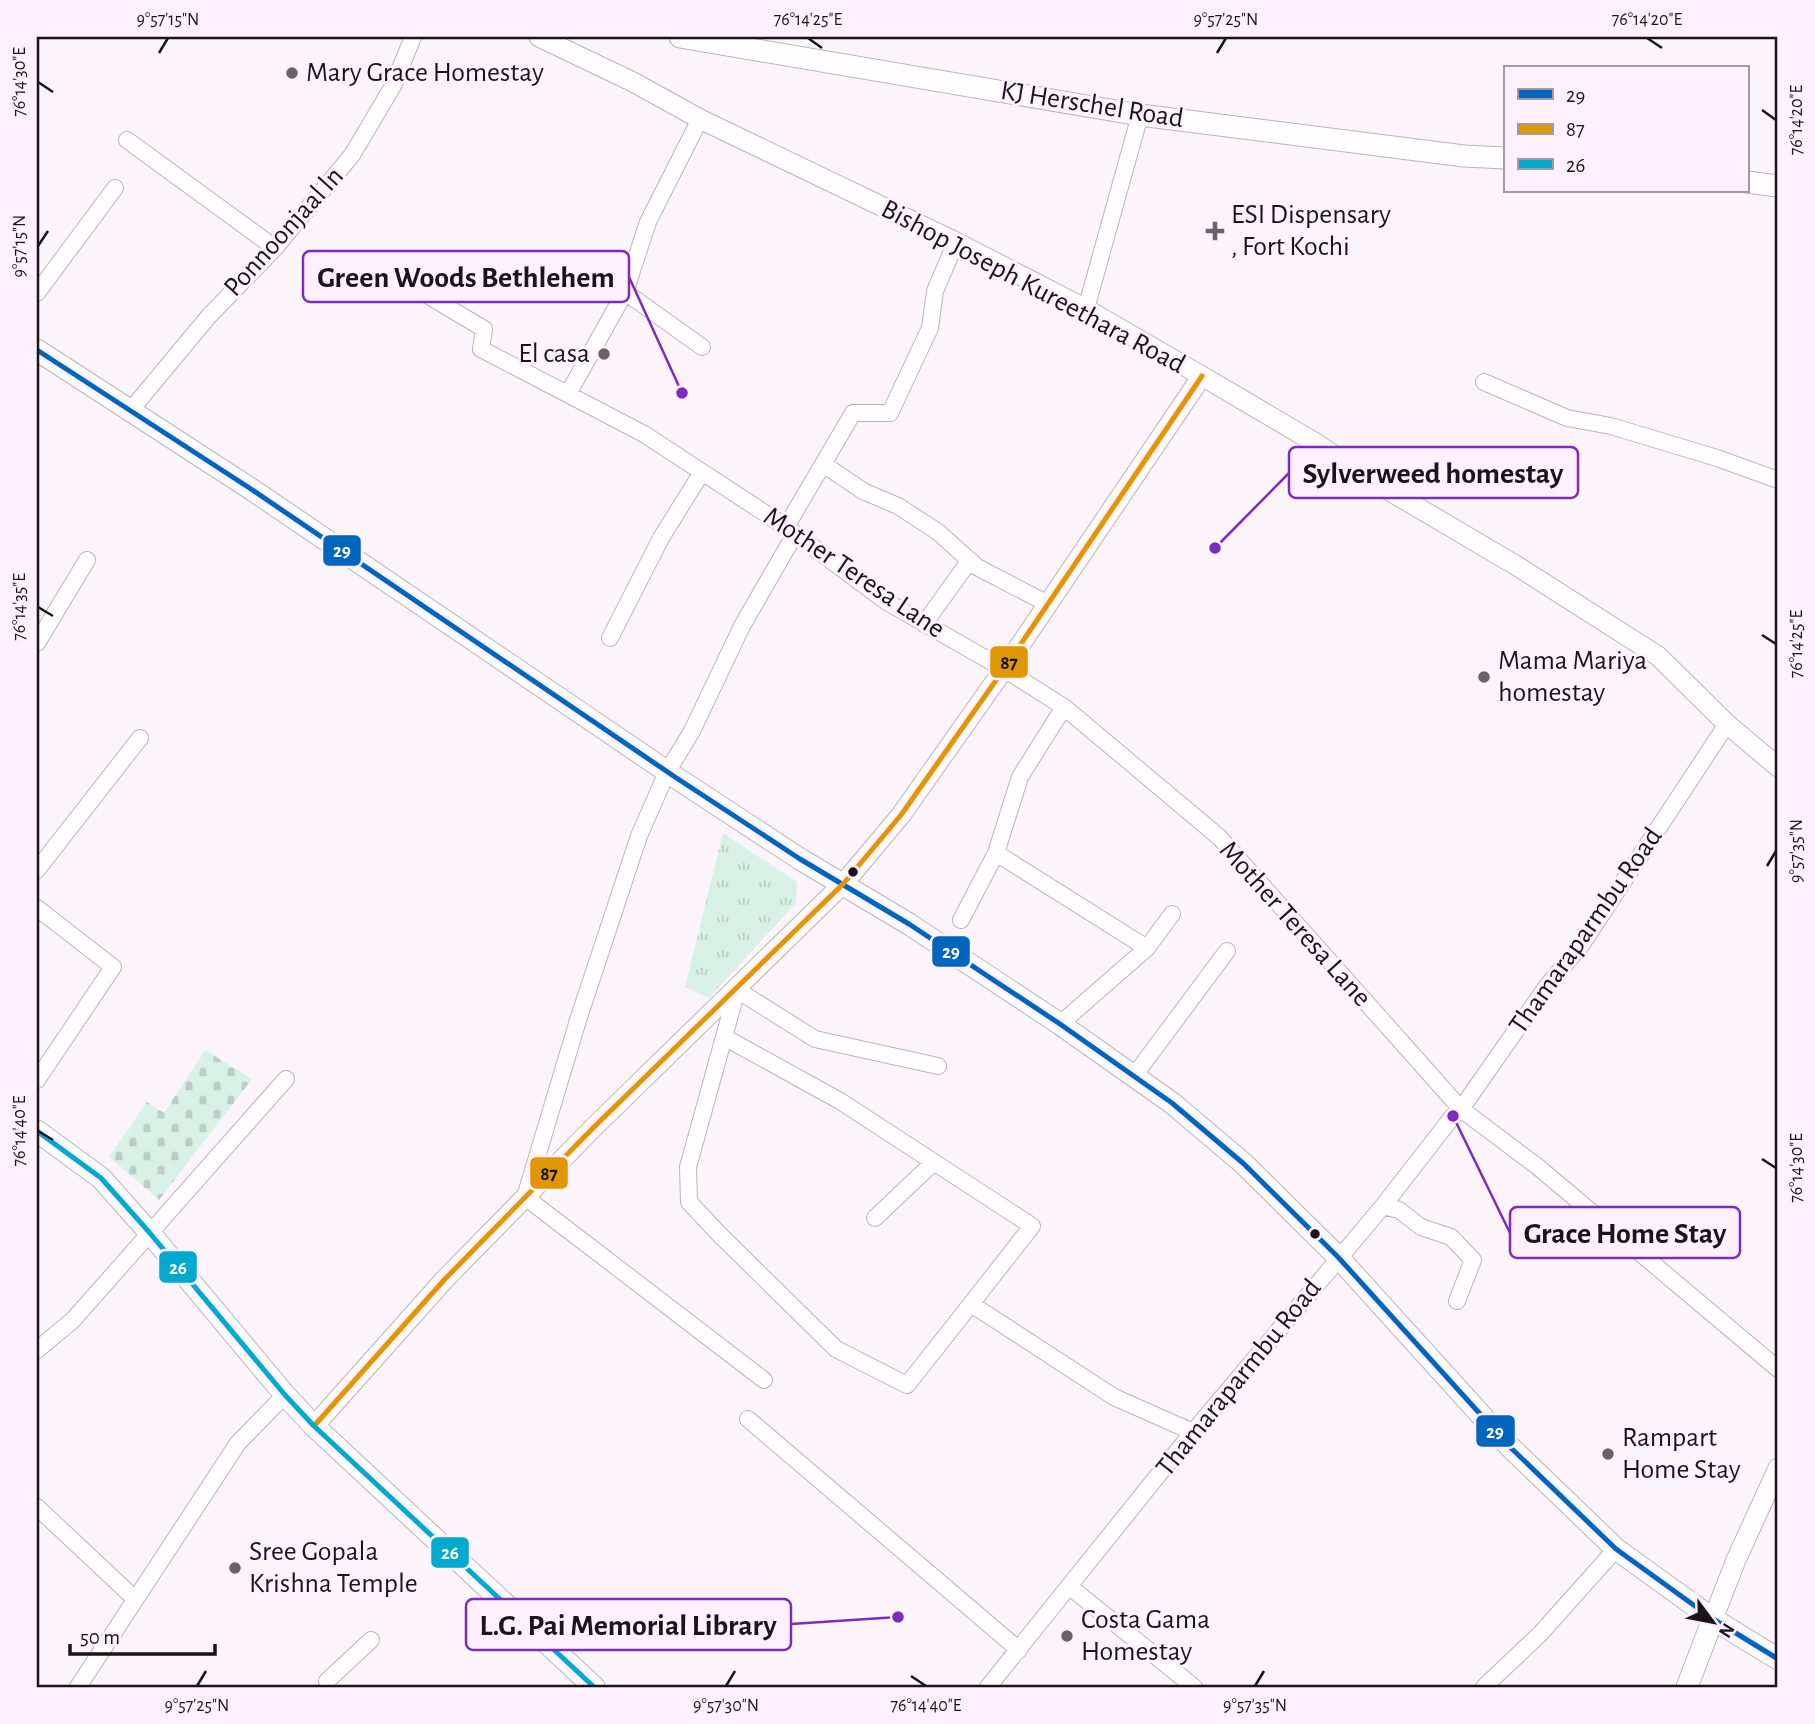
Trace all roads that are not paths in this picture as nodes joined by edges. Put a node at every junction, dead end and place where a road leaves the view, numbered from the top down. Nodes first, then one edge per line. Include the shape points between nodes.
1 (413, 37) edge
2 (539, 37) edge
3 (680, 37) edge
4 (1140, 115) junction
5 (699, 119) junction
6 (127, 140) dead end
7 (1504, 158) edge
8 (1748, 182) edge
9 (1778, 186) edge
10 (115, 188) dead end
11 (956, 242) junction
12 (275, 248) junction
13 (392, 274) dead end
14 (625, 292) junction
15 (37, 293) edge
16 (1086, 309) junction
17 (702, 347) dead end
18 (37, 350) edge
19 (1202, 376) junction
20 (1484, 382) dead end
21 (568, 394) junction
22 (130, 411) junction
23 (823, 464) junction
24 (702, 472) junction
25 (1778, 480) edge
26 (791, 530) junction
27 (87, 560) dead end
28 (970, 560) junction
29 (1048, 604) junction
30 (924, 624) junction
31 (610, 638) dead end
32 (37, 643) edge
33 (1004, 669) junction
34 (1064, 707) junction
35 (1727, 724) junction
36 (141, 738) dead end
37 (1778, 767) edge
38 (667, 772) junction
39 (996, 853) junction
40 (37, 870) edge
41 (844, 883) junction
42 (37, 908) edge
43 (1172, 914) dead end
44 (961, 920) dead end
45 (1147, 948) junction
46 (1227, 951) dead end
47 (737, 990) junction
48 (1060, 1024) junction
49 (724, 1037) junction
50 (938, 1066) dead end
51 (1134, 1076) junction
52 (286, 1079) dead end
53 (37, 1080) edge
54 (1461, 1109) junction
55 (37, 1131) edge
56 (934, 1162) junction
57 (525, 1197) junction
58 (1383, 1206) junction
59 (875, 1218) dead end
60 (149, 1232) junction
61 (1338, 1257) junction
62 (1457, 1301) dead end
63 (971, 1304) junction
64 (37, 1350) edge
65 (1778, 1369) edge
66 (764, 1380) dead end
67 (285, 1395) junction
68 (748, 1419) dead end
69 (314, 1426) junction
70 (1193, 1433) junction
71 (1778, 1468) edge
72 (37, 1507) edge
73 (1616, 1549) junction
74 (1070, 1587) junction
75 (135, 1599) junction
76 (1713, 1619) junction
77 (371, 1640) dead end
78 (1019, 1650) junction
79 (1778, 1659) edge
80 (327, 1685) edge
81 (78, 1687) edge
82 (594, 1687) edge
83 (988, 1687) edge
84 (1195, 1687) edge
85 (1485, 1687) edge
86 (1688, 1687) edge

1 - 12 street, Ponnoonjaal ln via 393,86 352,155
2 - 5 street, Bishop Joseph Kureethara Road
3 - 4 main road, KJ Herschel Road
4 - 7 main road, KJ Herschel Road
4 - 16 street
5 - 11 street, Bishop Joseph Kureethara Road
5 - 14 street via 648,222
6 - 12 street
8 - 9 main road
10 - 15 street
11 - 16 street, Bishop Joseph Kureethara Road
11 - 23 street via 935,291 930,328 890,414 853,414
12 - 22 street, Ponnoonjaal ln via 209,316
13 - 21 street, Mother Teresa Lane via 484,329 481,349
14 - 17 street
14 - 21 street
16 - 19 street, Bishop Joseph Kureethara Road
18 - 22 main road
19 - 29 street
19 - 35 street, Bishop Joseph Kureethara Road via 1658,656
20 - 25 street via 1567,418 1611,426
21 - 24 street, Mother Teresa Lane via 644,434
22 - 38 main road
23 - 26 street
23 - 28 street via 939,532
24 - 26 street, Mother Teresa Lane
24 - 31 street via 661,538
26 - 30 street, Mother Teresa Lane
26 - 38 street via 692,731
27 - 32 street
28 - 29 street
28 - 30 street
29 - 33 street
30 - 33 street, Mother Teresa Lane
33 - 34 street, Mother Teresa Lane
33 - 41 street via 901,815
34 - 39 street via 1020,777
34 - 54 street, Mother Teresa Lane via 1219,837
35 - 37 street, Bishop Joseph Kureethara Road
35 - 54 street, Thamaraparmbu Road via 1582,944 1546,986
36 - 40 street
38 - 41 main road
38 - 57 street via 639,836
39 - 44 street
39 - 45 street
41 - 47 street
41 - 48 main road
42 - 53 street via 113,967
43 - 45 street
45 - 48 street
46 - 51 street
47 - 49 street
47 - 50 street via 815,1039
47 - 57 street
48 - 51 main road
49 - 56 street via 840,1101
49 - 63 street via 688,1167 689,1202 836,1349 907,1385
51 - 61 main road via 1244,1164
52 - 60 street
54 - 58 street, Thamaraparmbu Road
54 - 65 street, Mother Teresa Lane via 1538,1167
55 - 60 main road via 101,1178
56 - 59 street
56 - 63 street via 1032,1226
57 - 66 street
57 - 69 street
58 - 61 street, Thamaraparmbu Road
58 - 62 street via 1451,1237 1473,1260
60 - 64 street via 73,1320
60 - 67 main road
61 - 70 street, Thamaraparmbu Road
61 - 73 main road via 1510,1447
63 - 70 street via 1114,1397
67 - 69 main road
67 - 75 street via 238,1443
68 - 78 street
69 - 82 main road
70 - 74 street, Thamaraparmbu Road
71 - 76 street
72 - 75 street
73 - 76 main road
73 - 85 street
74 - 78 street, Thamaraparmbu Road
74 - 84 street
75 - 81 street
76 - 79 main road
76 - 86 main road
77 - 80 street
78 - 83 street, Thamaraparmbu Road

